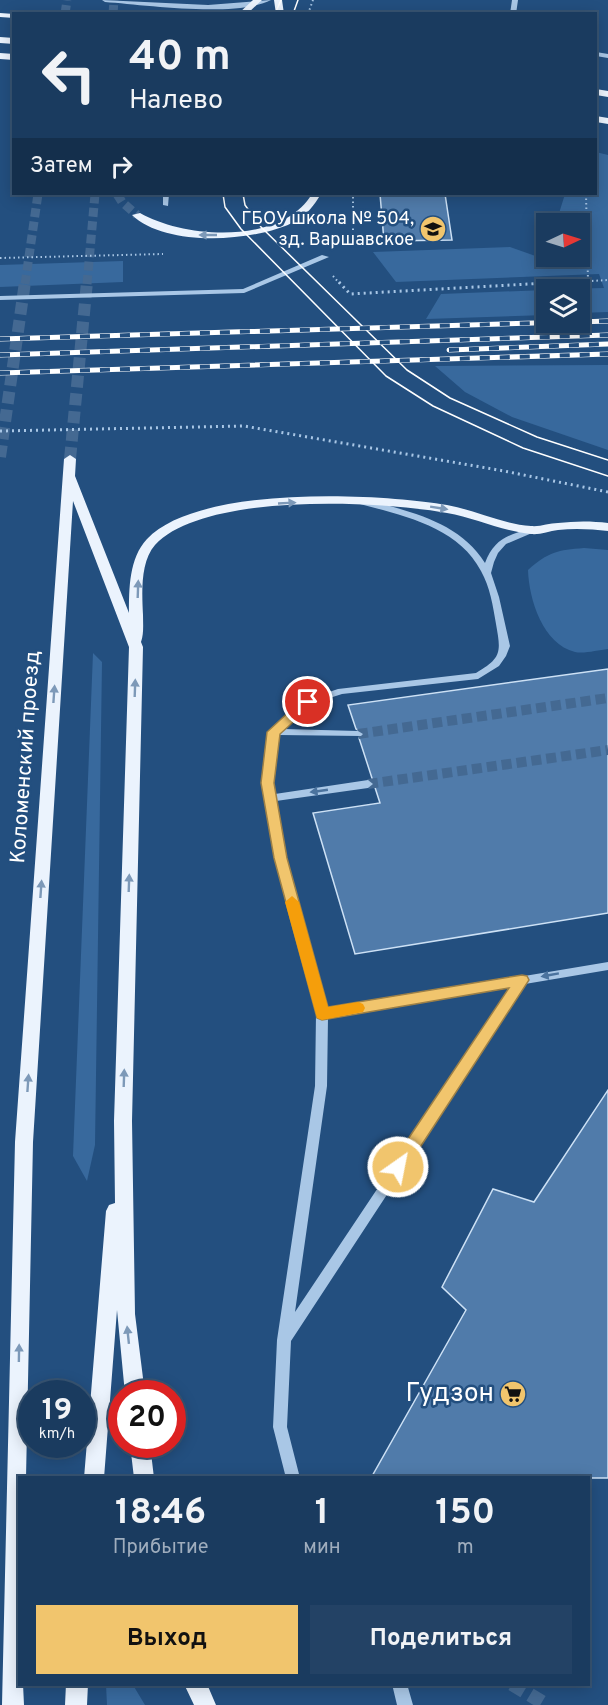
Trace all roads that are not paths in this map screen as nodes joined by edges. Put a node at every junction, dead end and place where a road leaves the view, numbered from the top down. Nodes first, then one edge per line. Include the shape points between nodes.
1 (105, 0) edge
2 (268, 0) edge
3 (257, 2) edge
4 (244, 12) edge
5 (166, 195) edge
6 (315, 195) edge
7 (166, 206) dead end
8 (137, 215) tunnel mouth
9 (321, 258) road end
10 (0, 298) edge
11 (360, 501) junction
12 (608, 527) edge
13 (535, 530) junction
14 (487, 572) junction
15 (136, 647) junction
16 (274, 732) junction
17 (358, 734) tunnel mouth
18 (368, 784) tunnel mouth
19 (270, 798) junction
20 (608, 966) edge
21 (522, 980) junction
22 (322, 1014) junction
23 (123, 1121) junction
24 (284, 1340) junction
25 (133, 1380) edge
26 (142, 1458) edge
27 (94, 1476) edge
28 (144, 1476) edge
29 (292, 1476) edge
30 (77, 1686) edge
31 (196, 1686) edge
32 (400, 1686) edge
33 (13, 1705) edge
34 (76, 1705) edge
35 (205, 1705) edge
36 (405, 1705) edge

1 - 3 lane via 204,7
2 - 3 lane
3 - 4 main road
5 - 7 lane
6 -> 8 main road via 307,208 292,218 271,228 241,233 202,235 173,231
9 - 10 lane via 244,291
11 -> 13 main road via 448,509
11 - 14 lane via 438,525 474,550
15 -> 11 main road via 139,567 150,543 166,528 201,513 237,507
12 - 13 main road
13 - 14 lane via 498,544 490,556
14 - 16 lane via 505,646 503,657 493,667 478,676 341,691 308,702
23 -> 15 main road
33 -> 15 main road, Коломенский проезд via 24,1142 69,466
16 - 17 lane
16 - 19 lane
18 -> 19 lane
19 - 22 lane via 280,858
20 -> 21 lane
21 - 22 lane
21 - 24 lane
22 - 24 lane via 321,1086
25 -> 23 main road via 126,1314
23 - 27 main road
24 - 29 lane via 280,1428
26 - 28 main road
30 - 34 main road
31 - 35 main road
32 - 36 lane

